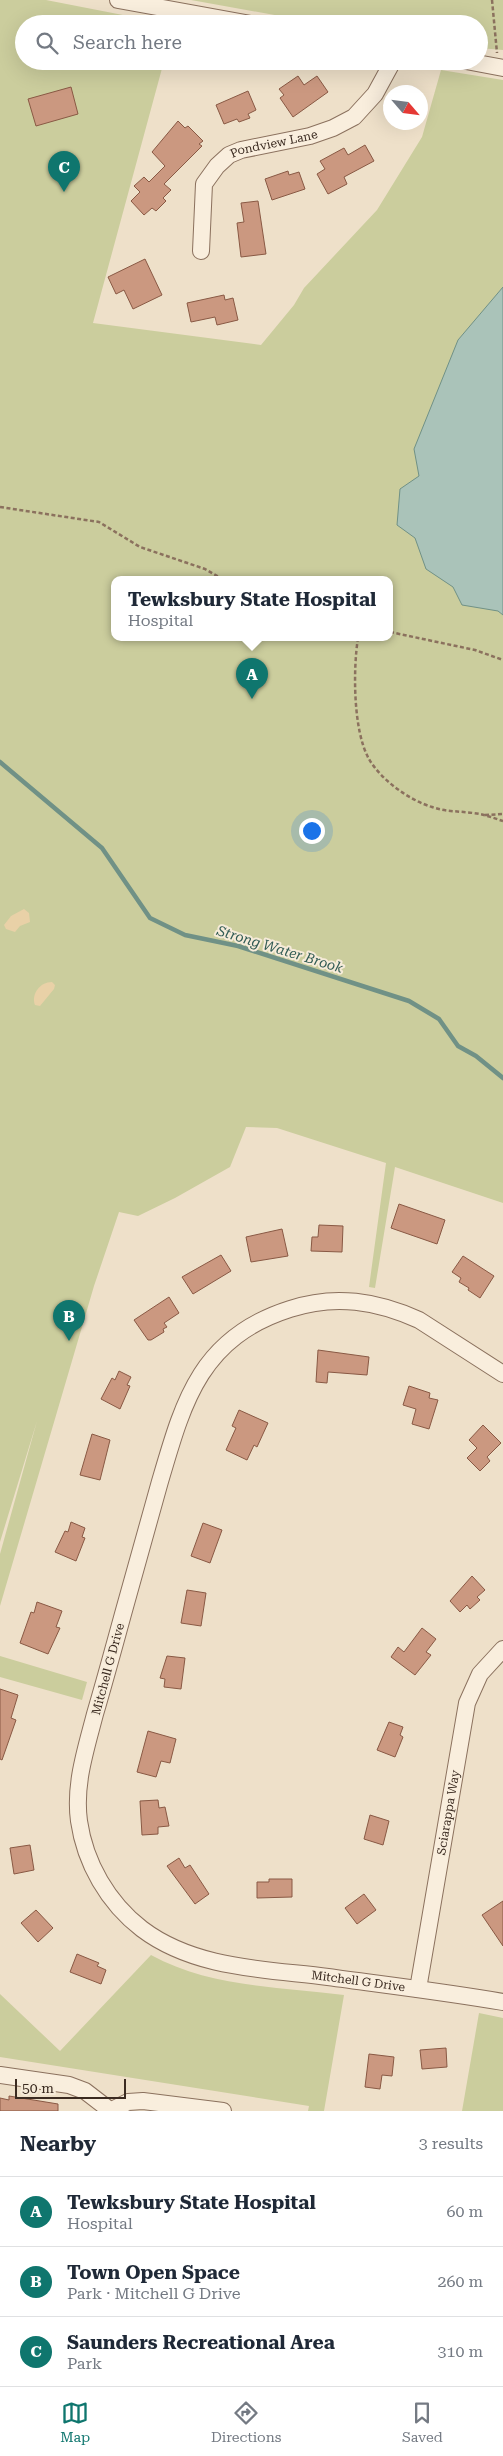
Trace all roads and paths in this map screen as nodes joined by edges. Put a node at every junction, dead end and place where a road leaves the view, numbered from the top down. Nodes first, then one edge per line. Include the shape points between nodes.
1 (118, 0) edge
2 (492, 0) edge
3 (166, 4) edge
4 (213, 15) edge
5 (500, 68) edge
6 (388, 70) edge
7 (201, 251) dead end
8 (0, 507) edge
9 (217, 576) edge
10 (393, 633) edge
11 (358, 641) edge
12 (503, 660) edge
13 (503, 814) edge
14 (482, 815) junction
15 (503, 821) edge
16 (503, 1374) edge
17 (503, 1648) edge
18 (418, 1989) junction
19 (503, 2002) edge
20 (0, 2075) edge
21 (110, 2111) edge
22 (223, 2111) edge

1 - 3 street
2 - 5 path
3 - 4 street
6 - 7 street, Pondview Lane via 375,94 354,117 310,136 241,150 217,166 204,184
8 - 9 path via 99,522 140,547
10 - 12 path via 475,650
11 - 14 path via 357,706 361,740 369,759 394,786 417,801 445,811
13 - 14 path
14 - 15 path
16 - 18 street, Mitchell G Drive via 419,1320 391,1308 365,1302 339,1300 294,1307 254,1324 225,1346 198,1378 178,1422 80,1774 79,1821 90,1862 118,1908 151,1935 176,1950 227,1965
17 - 18 street, Sciarappa Way via 480,1674 467,1703
18 - 19 street, Mitchell G Drive
20 - 21 street via 69,2085 85,2091
21 - 22 street via 128,2102 142,2101

